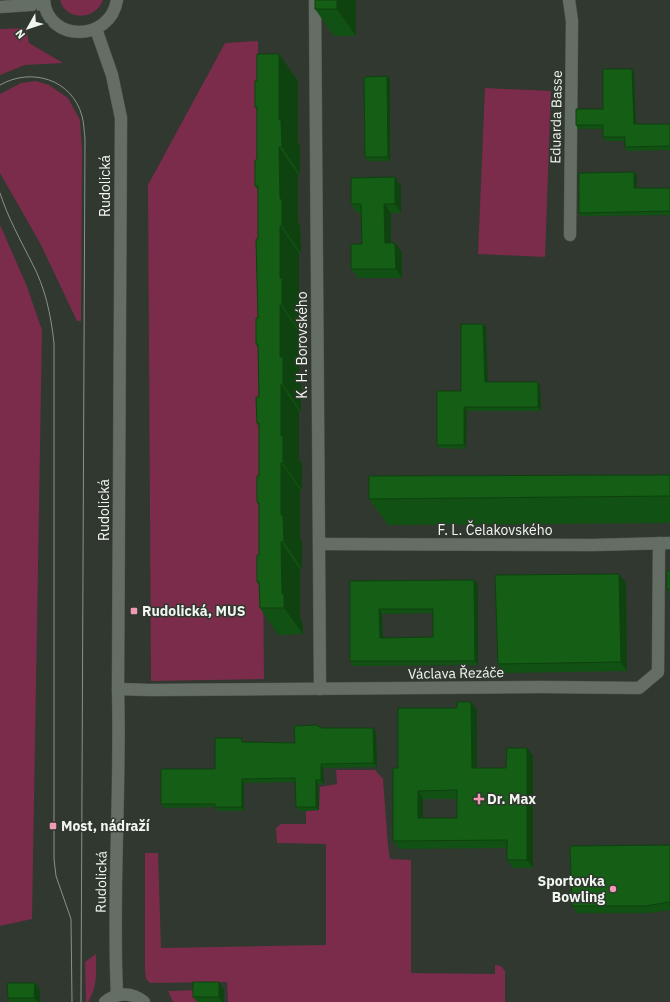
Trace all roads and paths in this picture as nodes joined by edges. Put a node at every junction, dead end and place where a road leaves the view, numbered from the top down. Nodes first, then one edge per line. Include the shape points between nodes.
1 (118, 0) edge
2 (315, 0) edge
3 (569, 0) edge
4 (44, 2) edge
5 (0, 7) edge
6 (96, 29) junction
7 (570, 235) dead end
8 (665, 543) edge
9 (319, 544) junction
10 (118, 689) junction
11 (320, 689) junction
12 (117, 995) junction
13 (105, 1002) edge
14 (144, 1002) edge

1 - 6 street via 112,16
2 - 9 street, K. H. Borovského
3 - 7 street, Eduarda Basse via 572,21
4 - 5 street
4 - 6 street via 52,18 64,29 74,32
6 - 10 street, Rudolická via 112,75 121,118
8 - 9 street, F. L. Čelakovského
8 - 11 street, Václava Řezáče via 658,672 639,688
9 - 11 street, K. H. Borovského
10 - 11 street, Václava Řezáče
10 - 12 street, Rudolická via 120,736 114,944
12 - 13 street
12 - 14 street via 135,996

